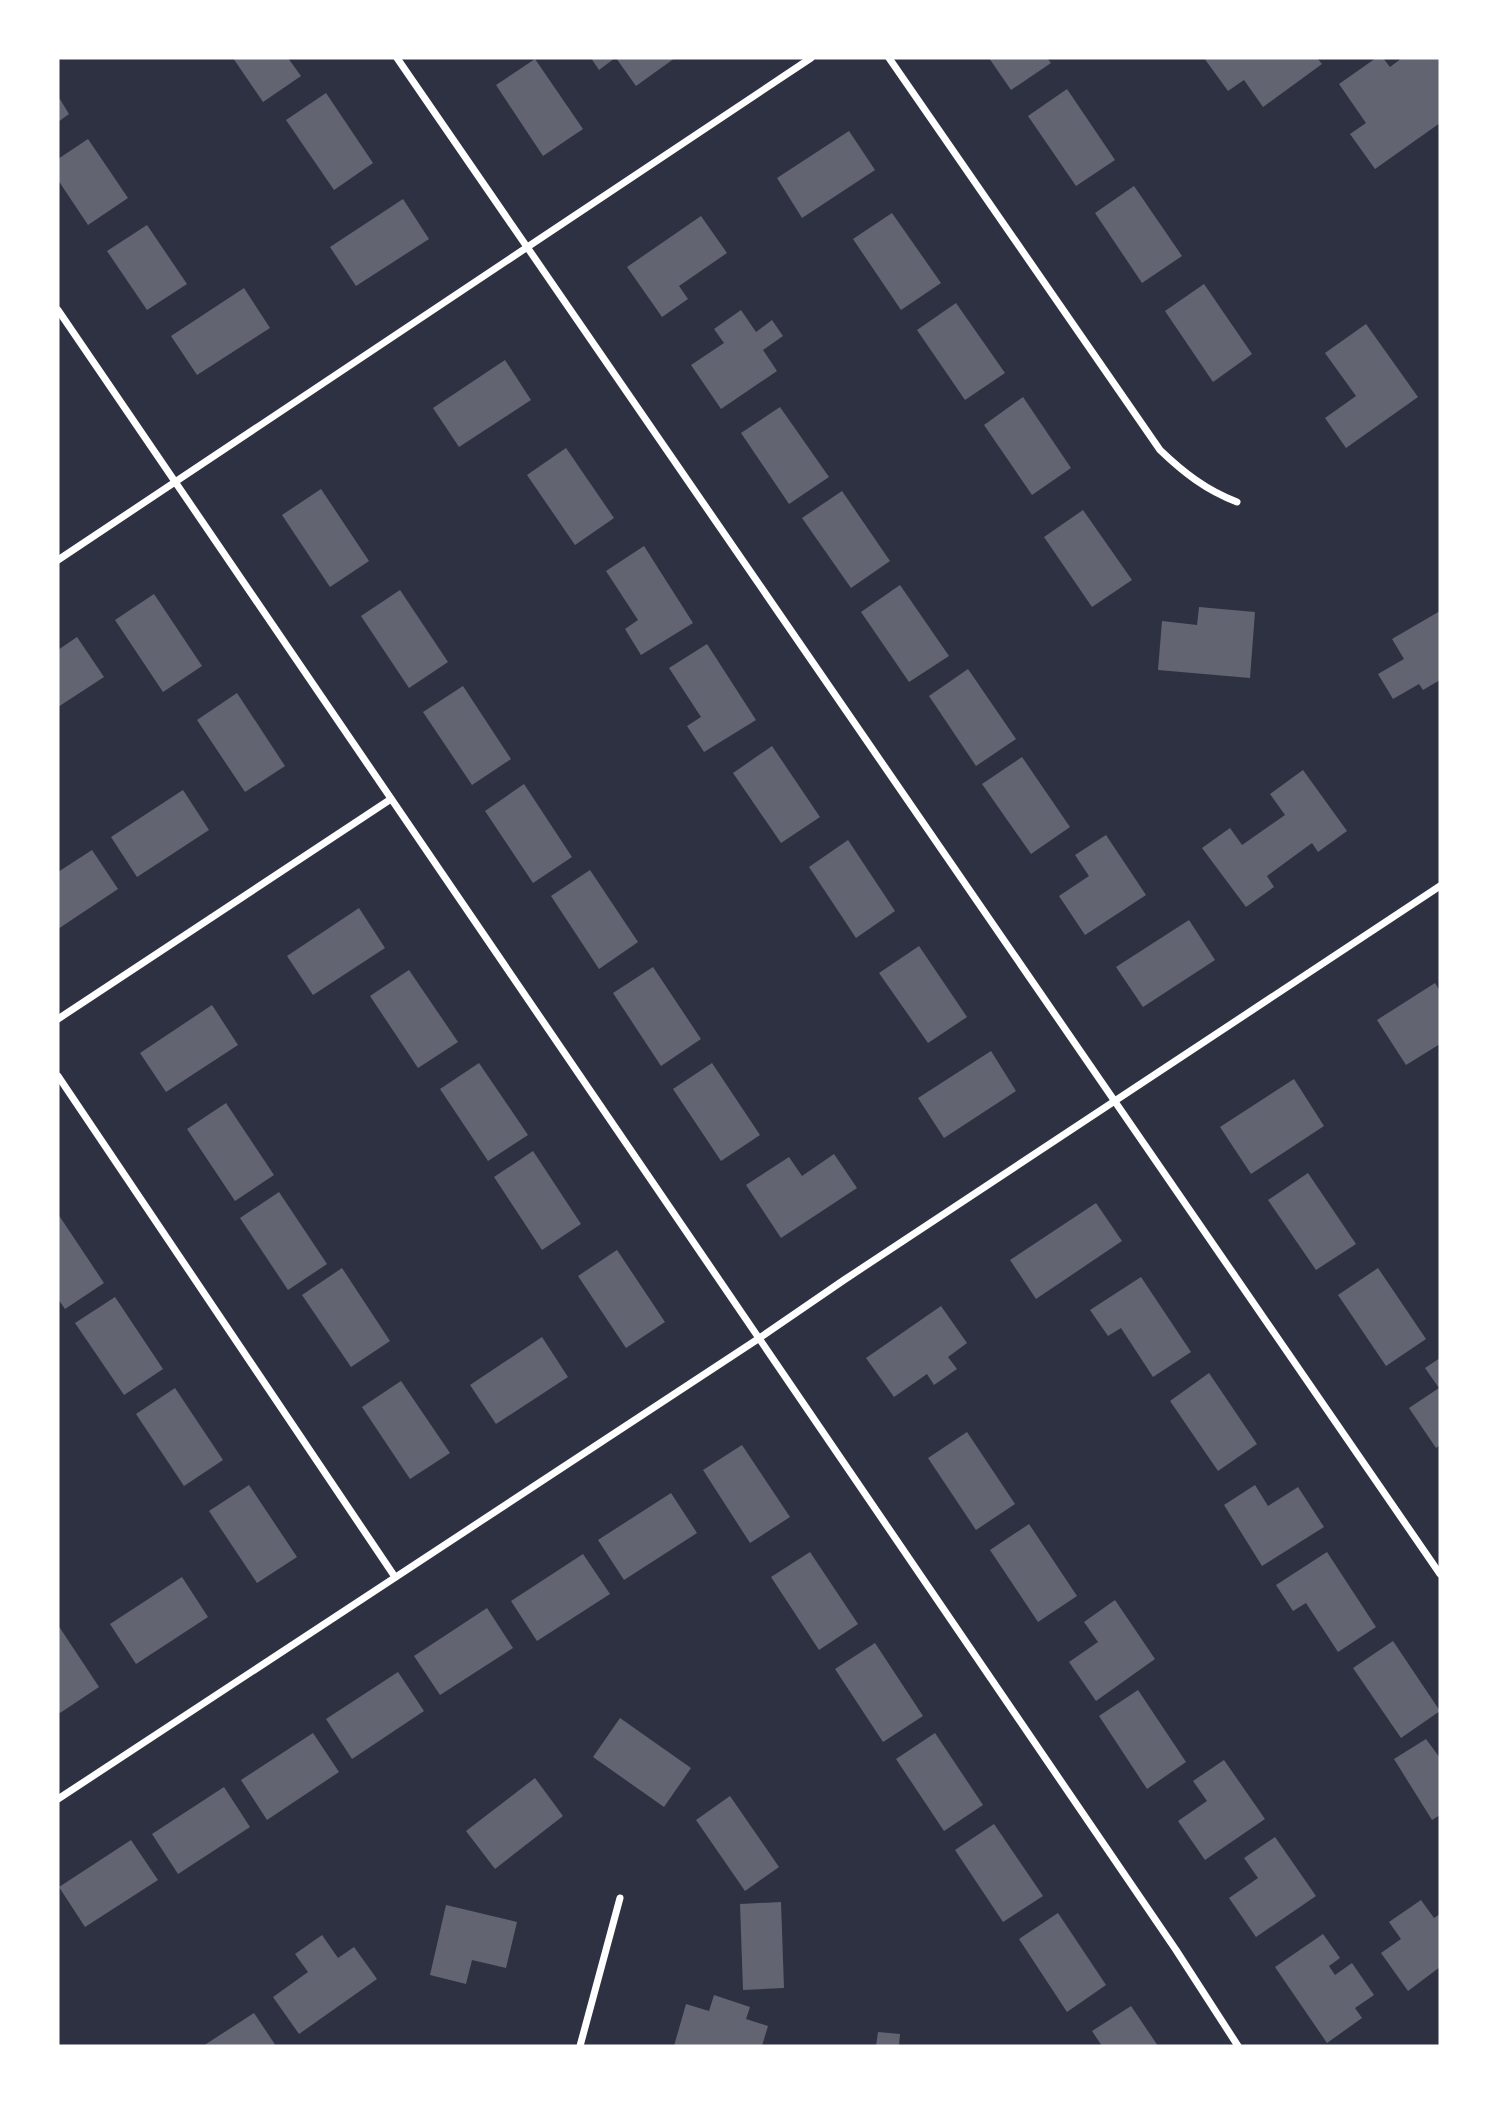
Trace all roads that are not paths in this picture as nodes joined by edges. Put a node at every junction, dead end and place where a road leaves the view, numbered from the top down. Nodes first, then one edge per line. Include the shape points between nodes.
1 (397, 58) edge
2 (811, 58) edge
3 (889, 58) edge
4 (526, 248) junction
5 (58, 310) edge
6 (174, 483) junction
7 (1237, 502) dead end
8 (58, 560) edge
9 (391, 799) junction
10 (1440, 886) edge
11 (58, 1019) edge
12 (58, 1076) edge
13 (1115, 1101) junction
14 (758, 1339) junction
15 (1440, 1574) edge
16 (395, 1577) junction
17 (58, 1800) edge
18 (621, 1898) dead end
19 (580, 2046) edge
20 (1238, 2046) edge

1 - 4 street
2 - 4 street
3 - 7 street via 1160,450 1184,474
4 - 6 street
4 - 13 street
5 - 6 street
6 - 8 street
6 - 9 street
9 - 11 street
9 - 14 street
10 - 13 street
12 - 16 street
13 - 14 street
13 - 15 street
14 - 16 street
14 - 20 street
16 - 17 street
18 - 19 street

